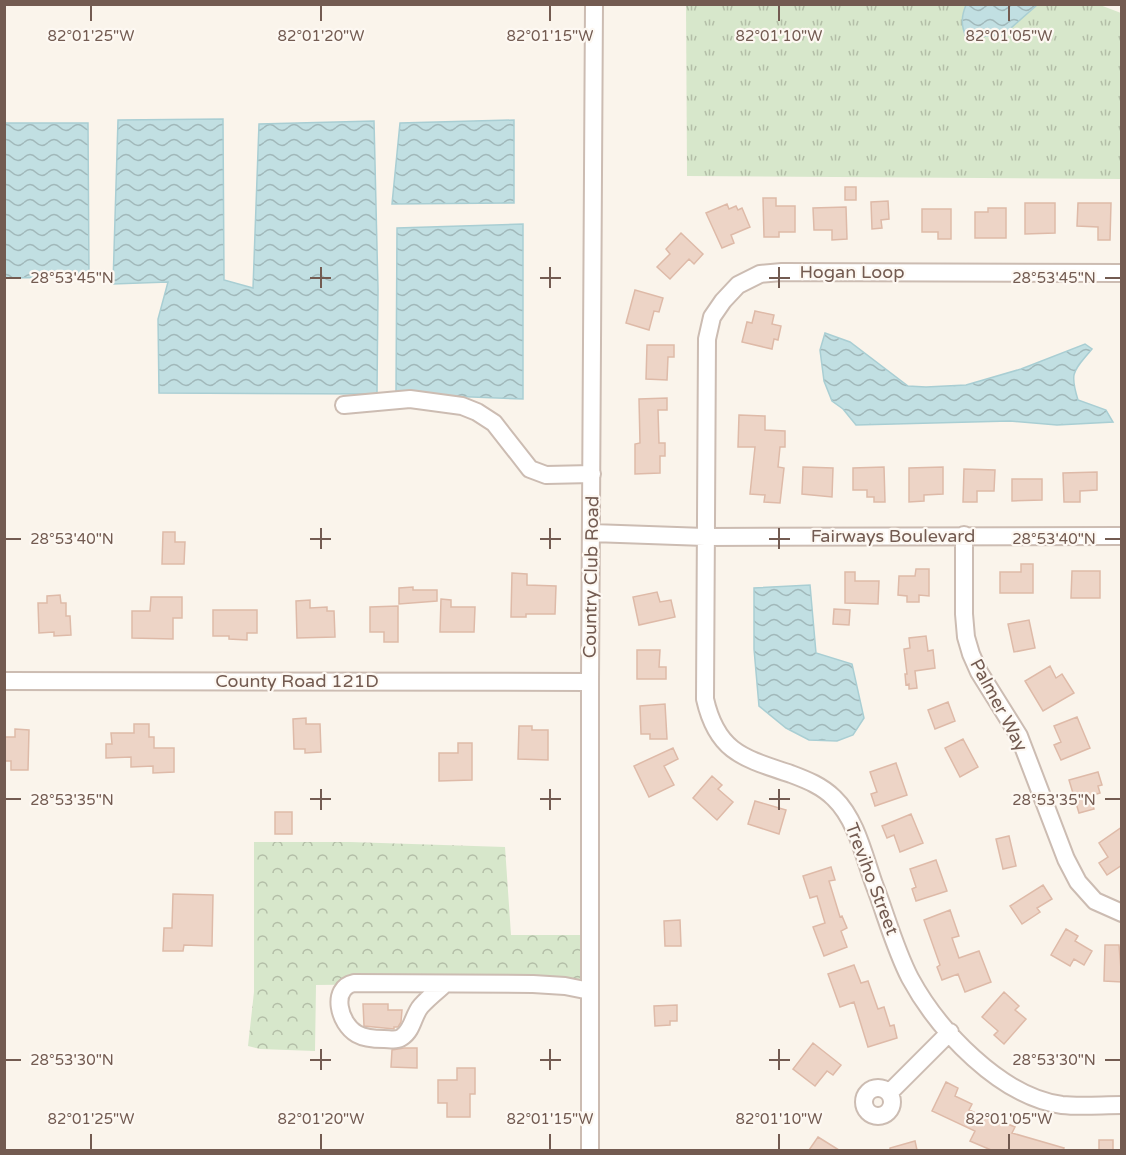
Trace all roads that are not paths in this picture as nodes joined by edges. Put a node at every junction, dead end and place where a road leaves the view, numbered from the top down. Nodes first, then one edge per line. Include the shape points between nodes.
1 (594, 4) edge
2 (1122, 273) edge
3 (344, 405) dead end
4 (592, 474) junction
5 (592, 533) junction
6 (964, 535) junction
7 (1122, 536) edge
8 (705, 537) junction
9 (4, 681) edge
10 (590, 682) junction
11 (1122, 912) edge
12 (445, 984) junction
13 (590, 991) junction
14 (950, 1032) junction
15 (889, 1093) dead end
16 (1122, 1105) edge
17 (590, 1150) edge

1 - 4 street, Country Club Road
2 - 8 street, Hogan Loop via 782,272 760,274 738,285 712,317 707,339
3 - 4 street via 410,399 462,406 494,423 530,469 546,475
4 - 5 street, Country Club Road
5 - 8 street, Fairways Boulevard
5 - 10 street, Country Club Road
6 - 7 street, Fairways Boulevard
6 - 8 street, Fairways Boulevard
6 - 11 street, Palmer Way via 964,614 971,654 1019,736 1078,882 1095,900
8 - 14 street, Treviho Street via 705,699 715,730 738,754 805,779 835,798 853,826 909,974 922,1000
9 - 10 street, County Road 121D
10 - 13 street, Country Club Road
12 - 12 street via 347,985 340,997 342,1016 357,1034 398,1039 407,1033 420,1006
12 - 13 street via 533,984
13 - 17 street, Country Club Road
14 - 15 street
14 - 16 street, Treviho Street via 1001,1081 1022,1093 1063,1105

